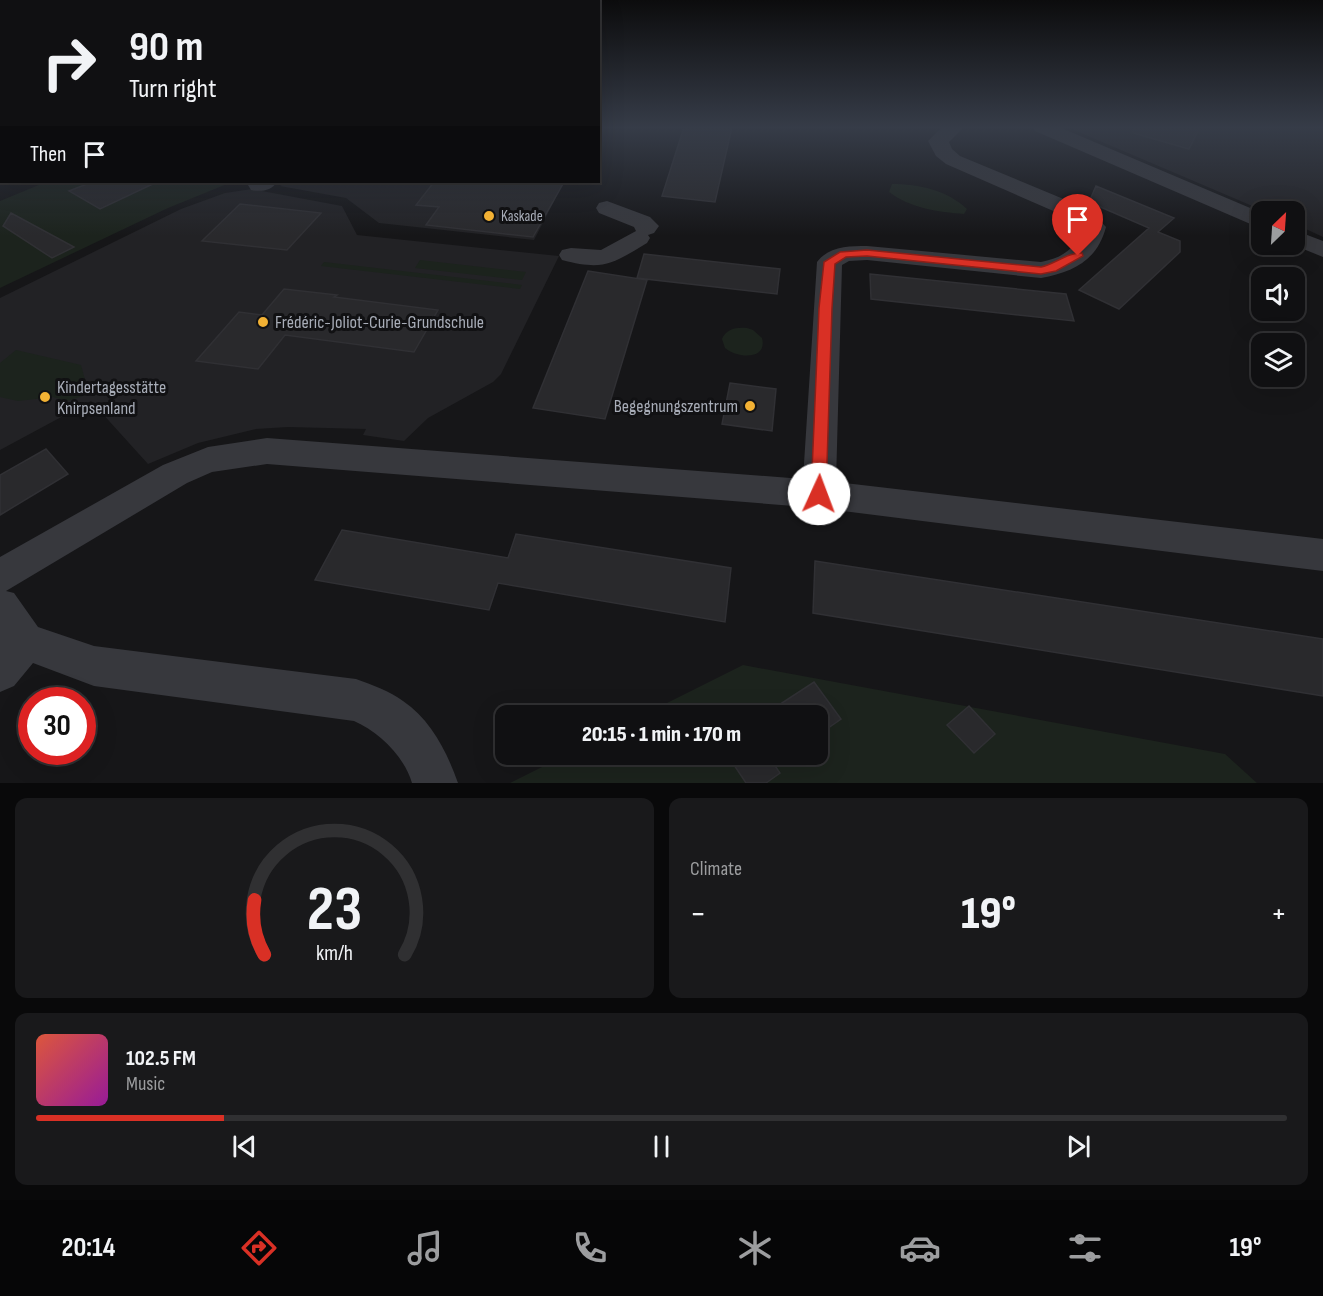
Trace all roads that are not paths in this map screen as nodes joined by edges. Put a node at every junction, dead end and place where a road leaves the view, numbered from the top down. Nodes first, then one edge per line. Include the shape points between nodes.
1 (961, 164) edge
2 (1127, 164) edge
3 (607, 208) dead end
4 (1251, 217) edge
5 (1305, 242) edge
6 (1323, 250) edge
7 (571, 255) dead end
8 (819, 494) junction
9 (1323, 555) edge
10 (0, 576) edge
11 (0, 606) edge
12 (25, 641) junction
13 (0, 672) edge
14 (435, 783) edge

1 - 8 street via 1082,215 1094,227 1088,248 1068,262 1041,270 867,253 844,254 830,262
2 - 4 street
3 - 7 street via 647,226 605,258
5 - 6 street
8 - 9 street
8 - 10 street via 267,451 207,460 175,474
11 - 12 street
12 - 13 street
12 - 14 street via 94,666 356,700 388,716 413,741

